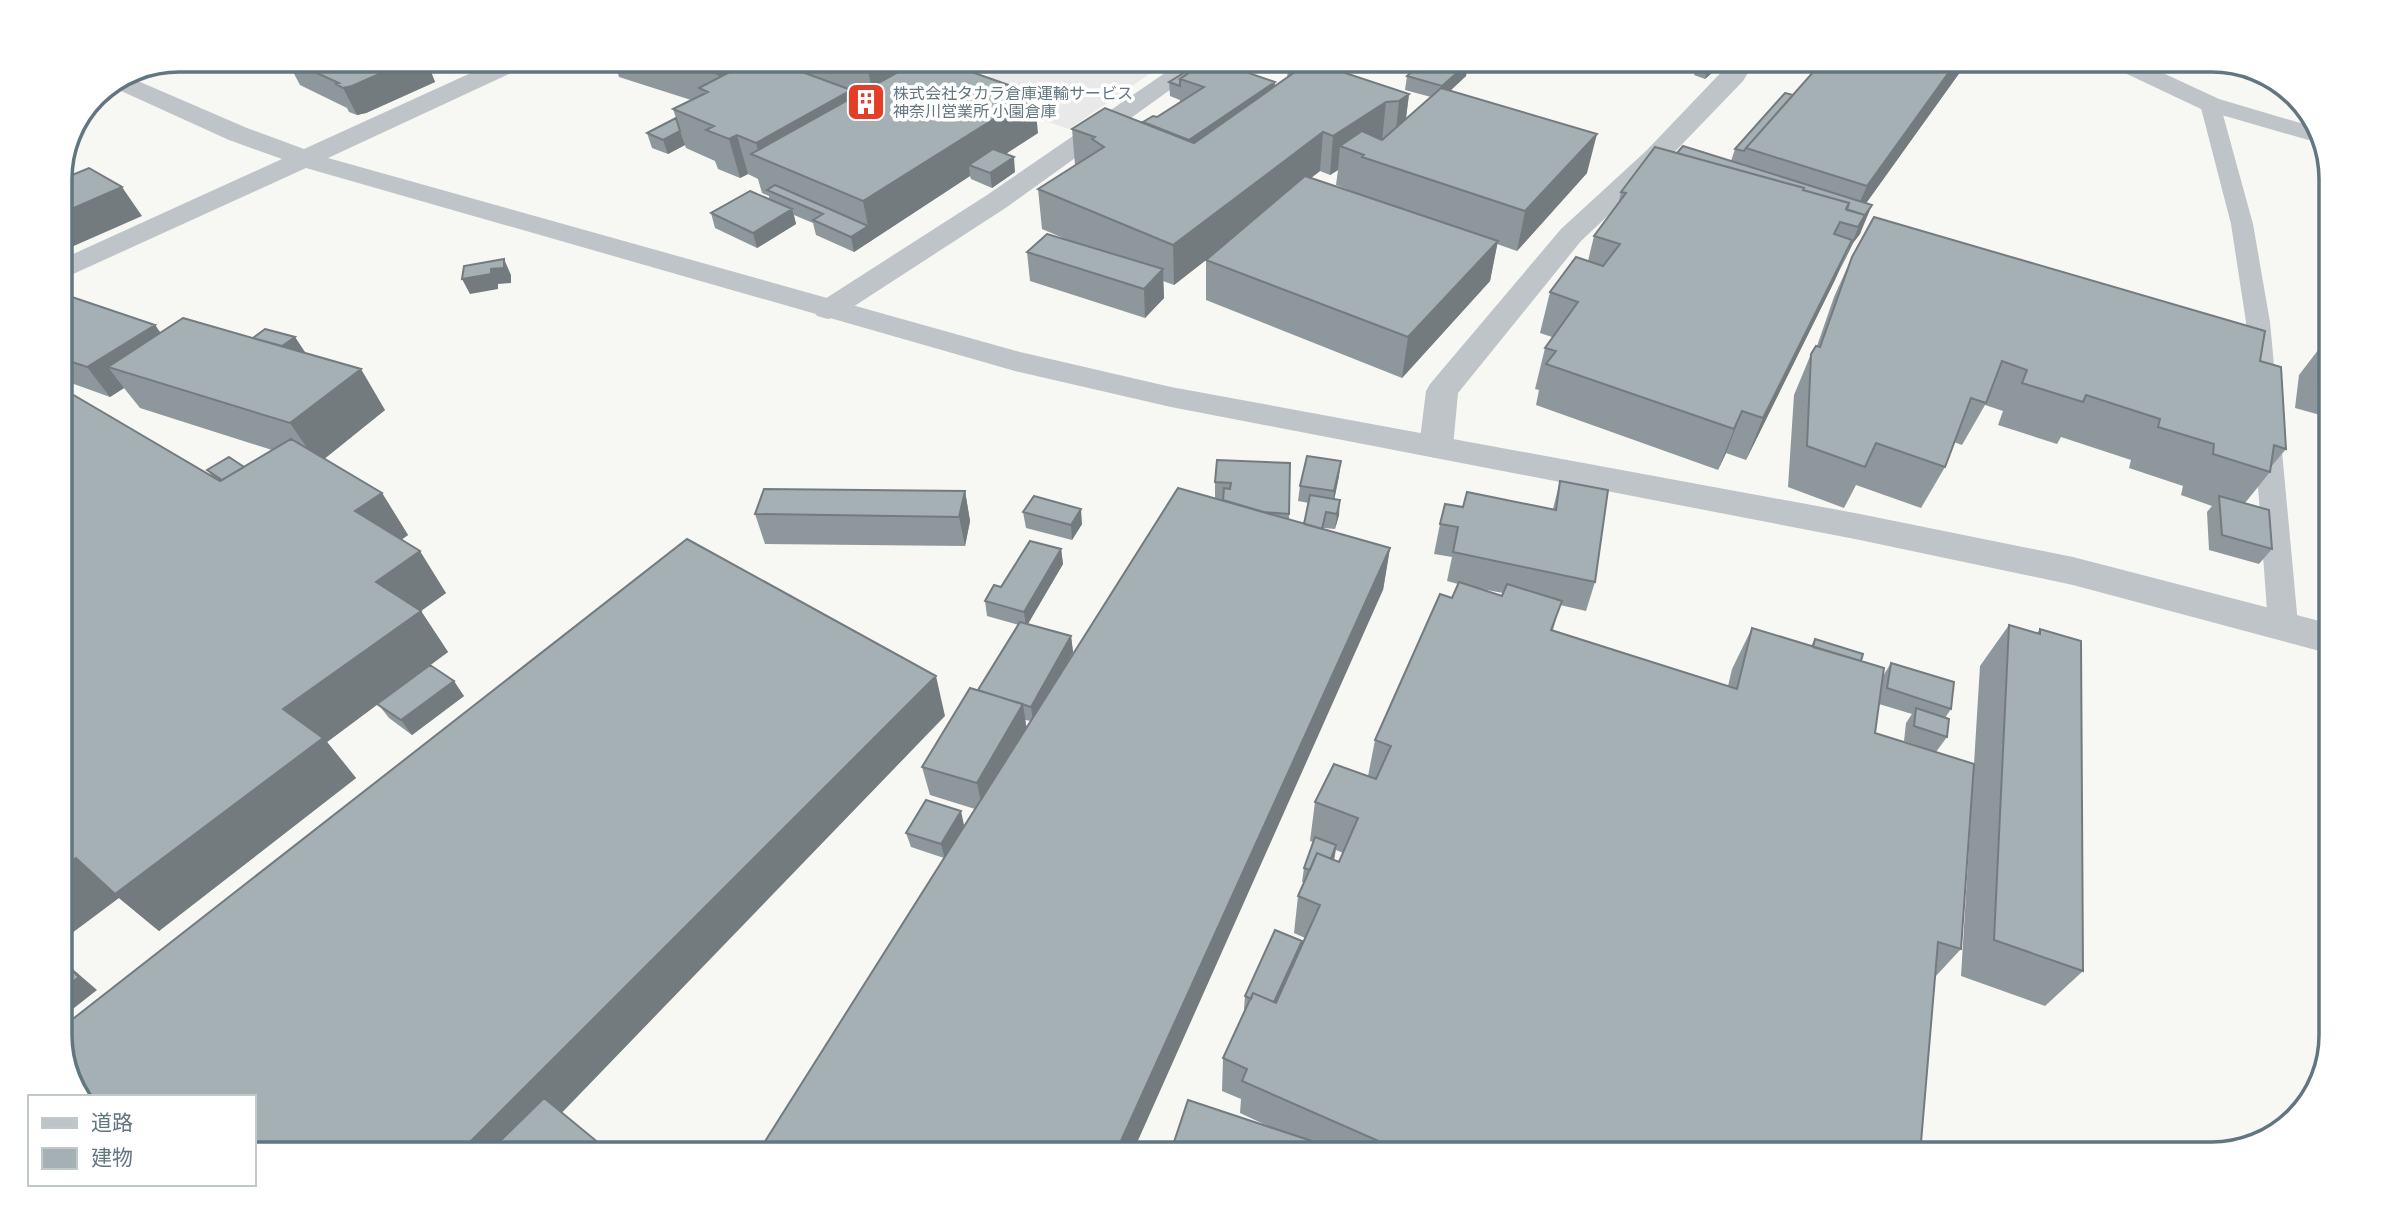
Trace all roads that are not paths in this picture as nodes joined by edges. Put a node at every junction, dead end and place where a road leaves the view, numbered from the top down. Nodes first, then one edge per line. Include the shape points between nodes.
1 (493, 72) edge
2 (1182, 72) edge
3 (1737, 72) edge
4 (2148, 72) edge
5 (128, 85) edge
6 (2210, 104) junction
7 (2309, 134) edge
8 (303, 159) junction
9 (72, 265) edge
10 (828, 310) junction
11 (1436, 447) junction
12 (2283, 624) junction
13 (2319, 635) edge

1 - 8 street
2 - 10 street via 997,201
3 - 11 street via 1655,157 1571,234 1442,391
4 - 6 street
5 - 8 street
6 - 7 street
6 - 12 lane via 2242,224 2258,322
8 - 9 street
8 - 10 street
10 - 11 street via 1171,397
11 - 12 street via 2060,568
12 - 13 street

